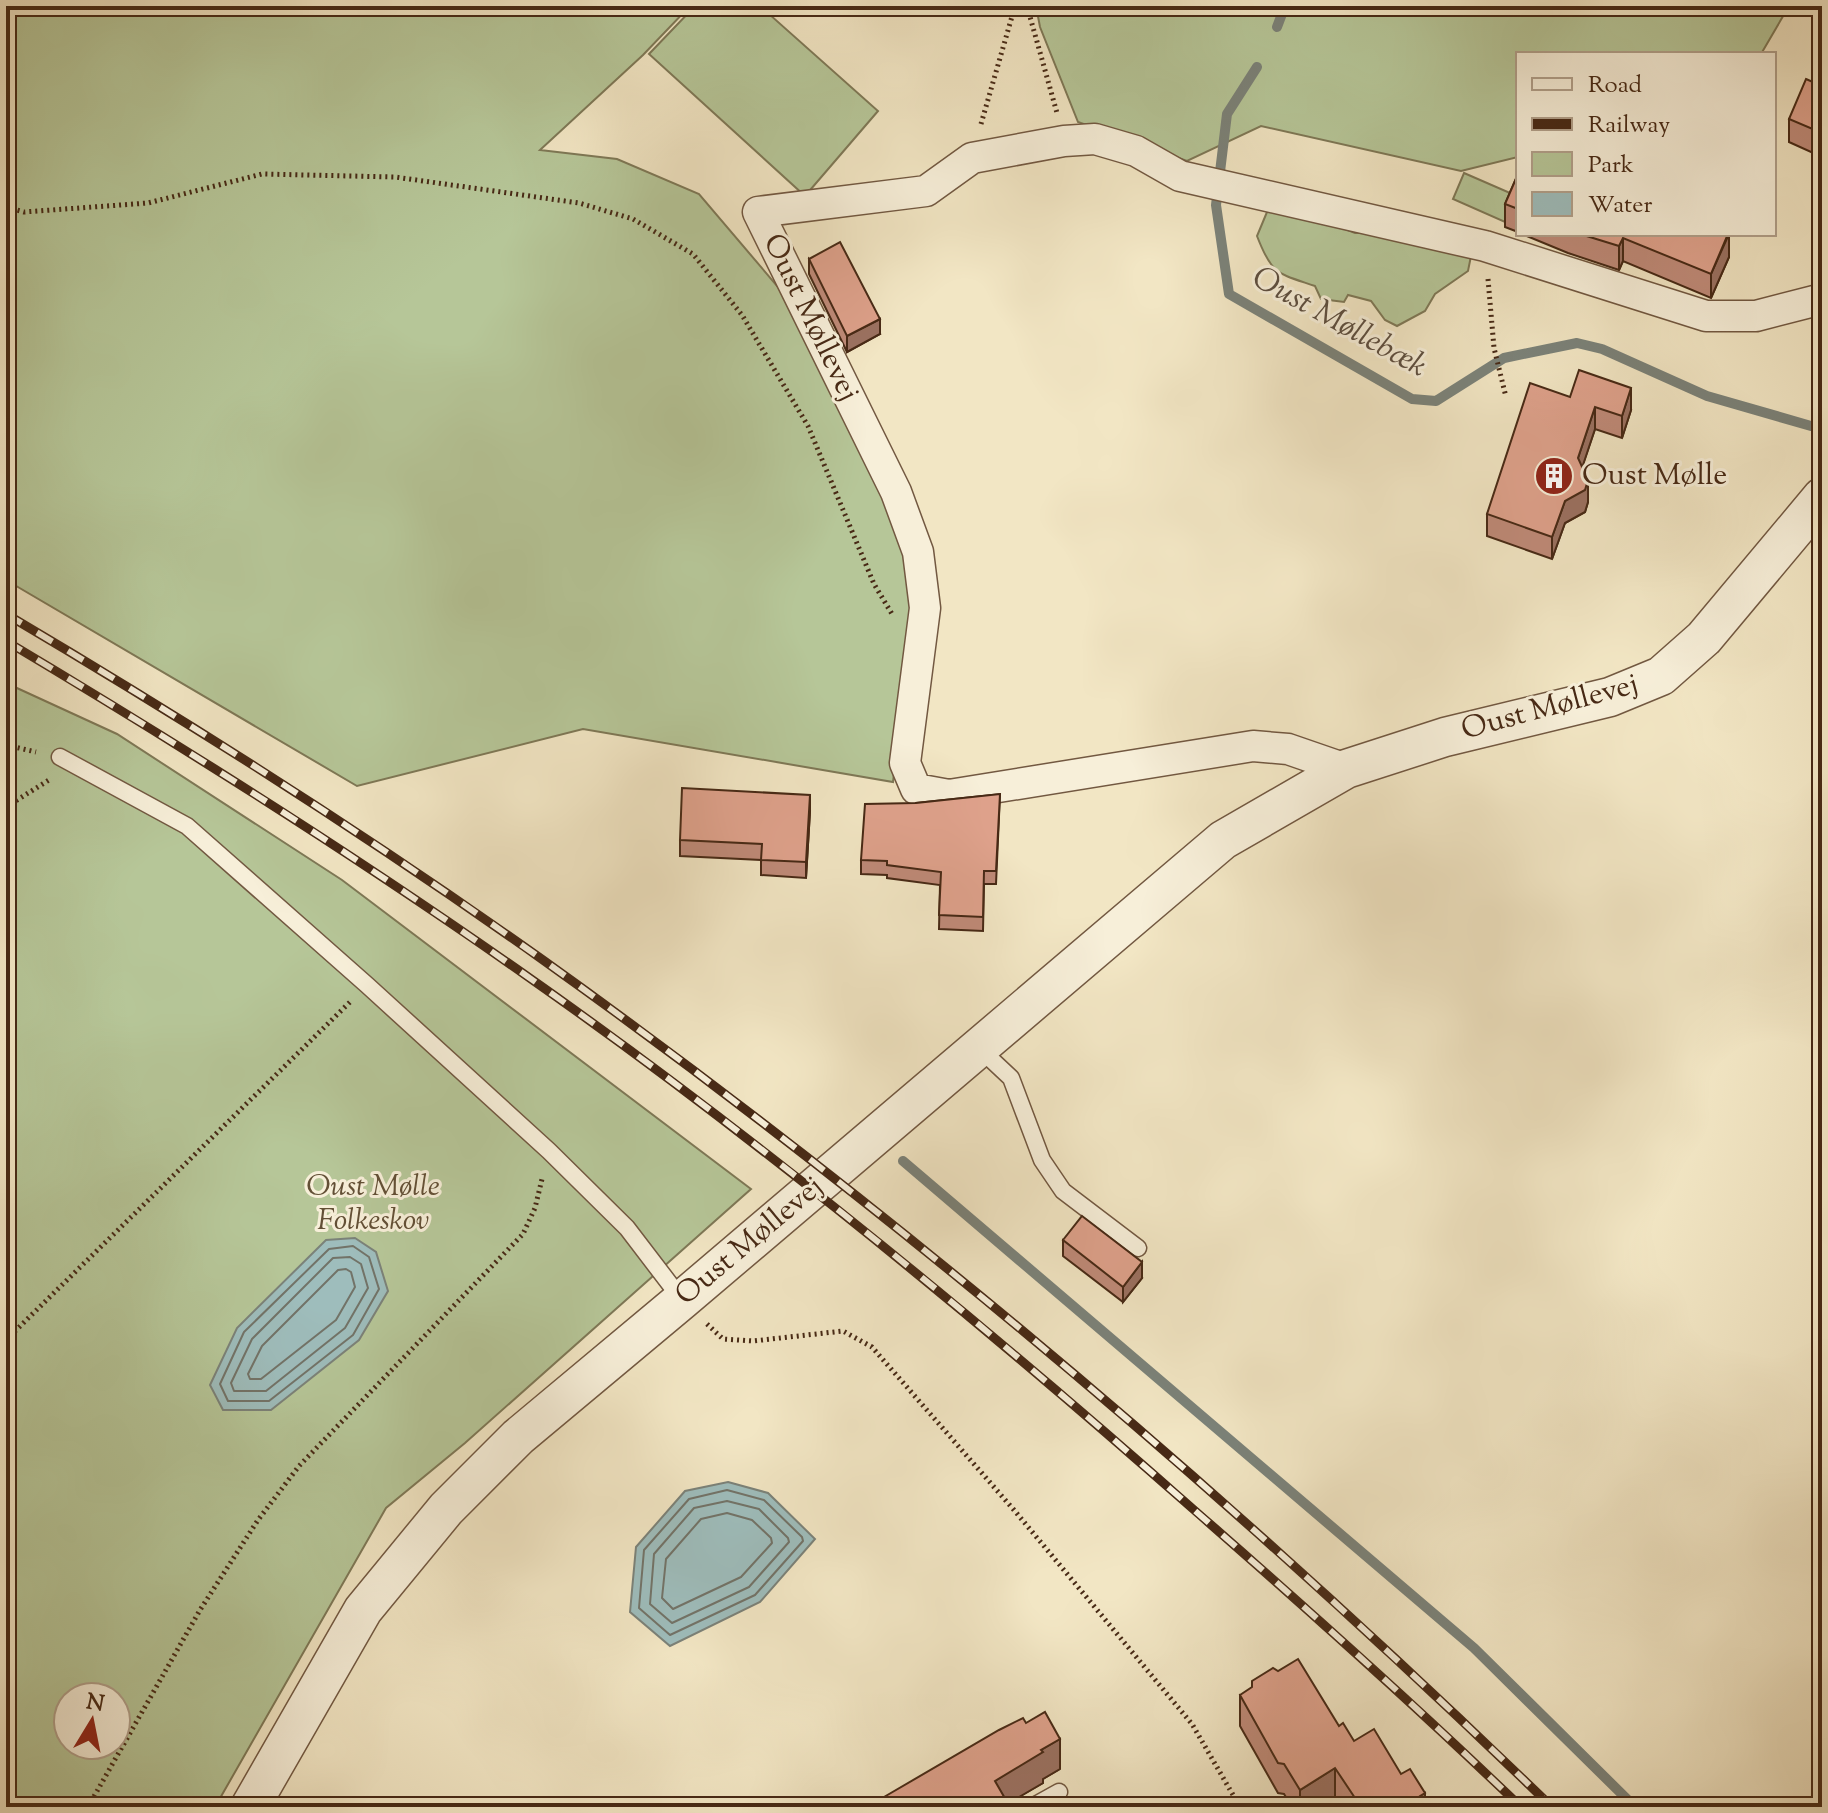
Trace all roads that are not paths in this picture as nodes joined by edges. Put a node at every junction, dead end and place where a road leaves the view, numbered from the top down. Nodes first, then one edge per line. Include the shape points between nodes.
1 (1822, 299) edge
2 (1822, 497) edge
3 (60, 757) road end
4 (1346, 769) junction
5 (979, 1048) junction
6 (1138, 1248) dead end
7 (682, 1300) junction
8 (1059, 1792) dead end
9 (250, 1807) edge
10 (1032, 1807) edge

1 - 4 street, Oust Møllevej via 1756,316 1706,316 1485,246 1180,176 1136,151 1095,139 972,158 926,191 758,212 896,492 918,552 925,608 905,763 916,789 949,795 1253,746 1288,749
2 - 4 street, Oust Møllevej via 1704,638 1661,676 1610,697 1445,737
3 - 7 lane via 187,826 549,1151 627,1228
4 - 5 street, Oust Møllevej via 1223,840
5 - 6 lane via 1011,1078 1042,1160 1063,1191
5 - 7 street, Oust Møllevej
7 - 9 street, Oust Møllevej via 518,1437 446,1509 363,1610
8 - 10 lane

